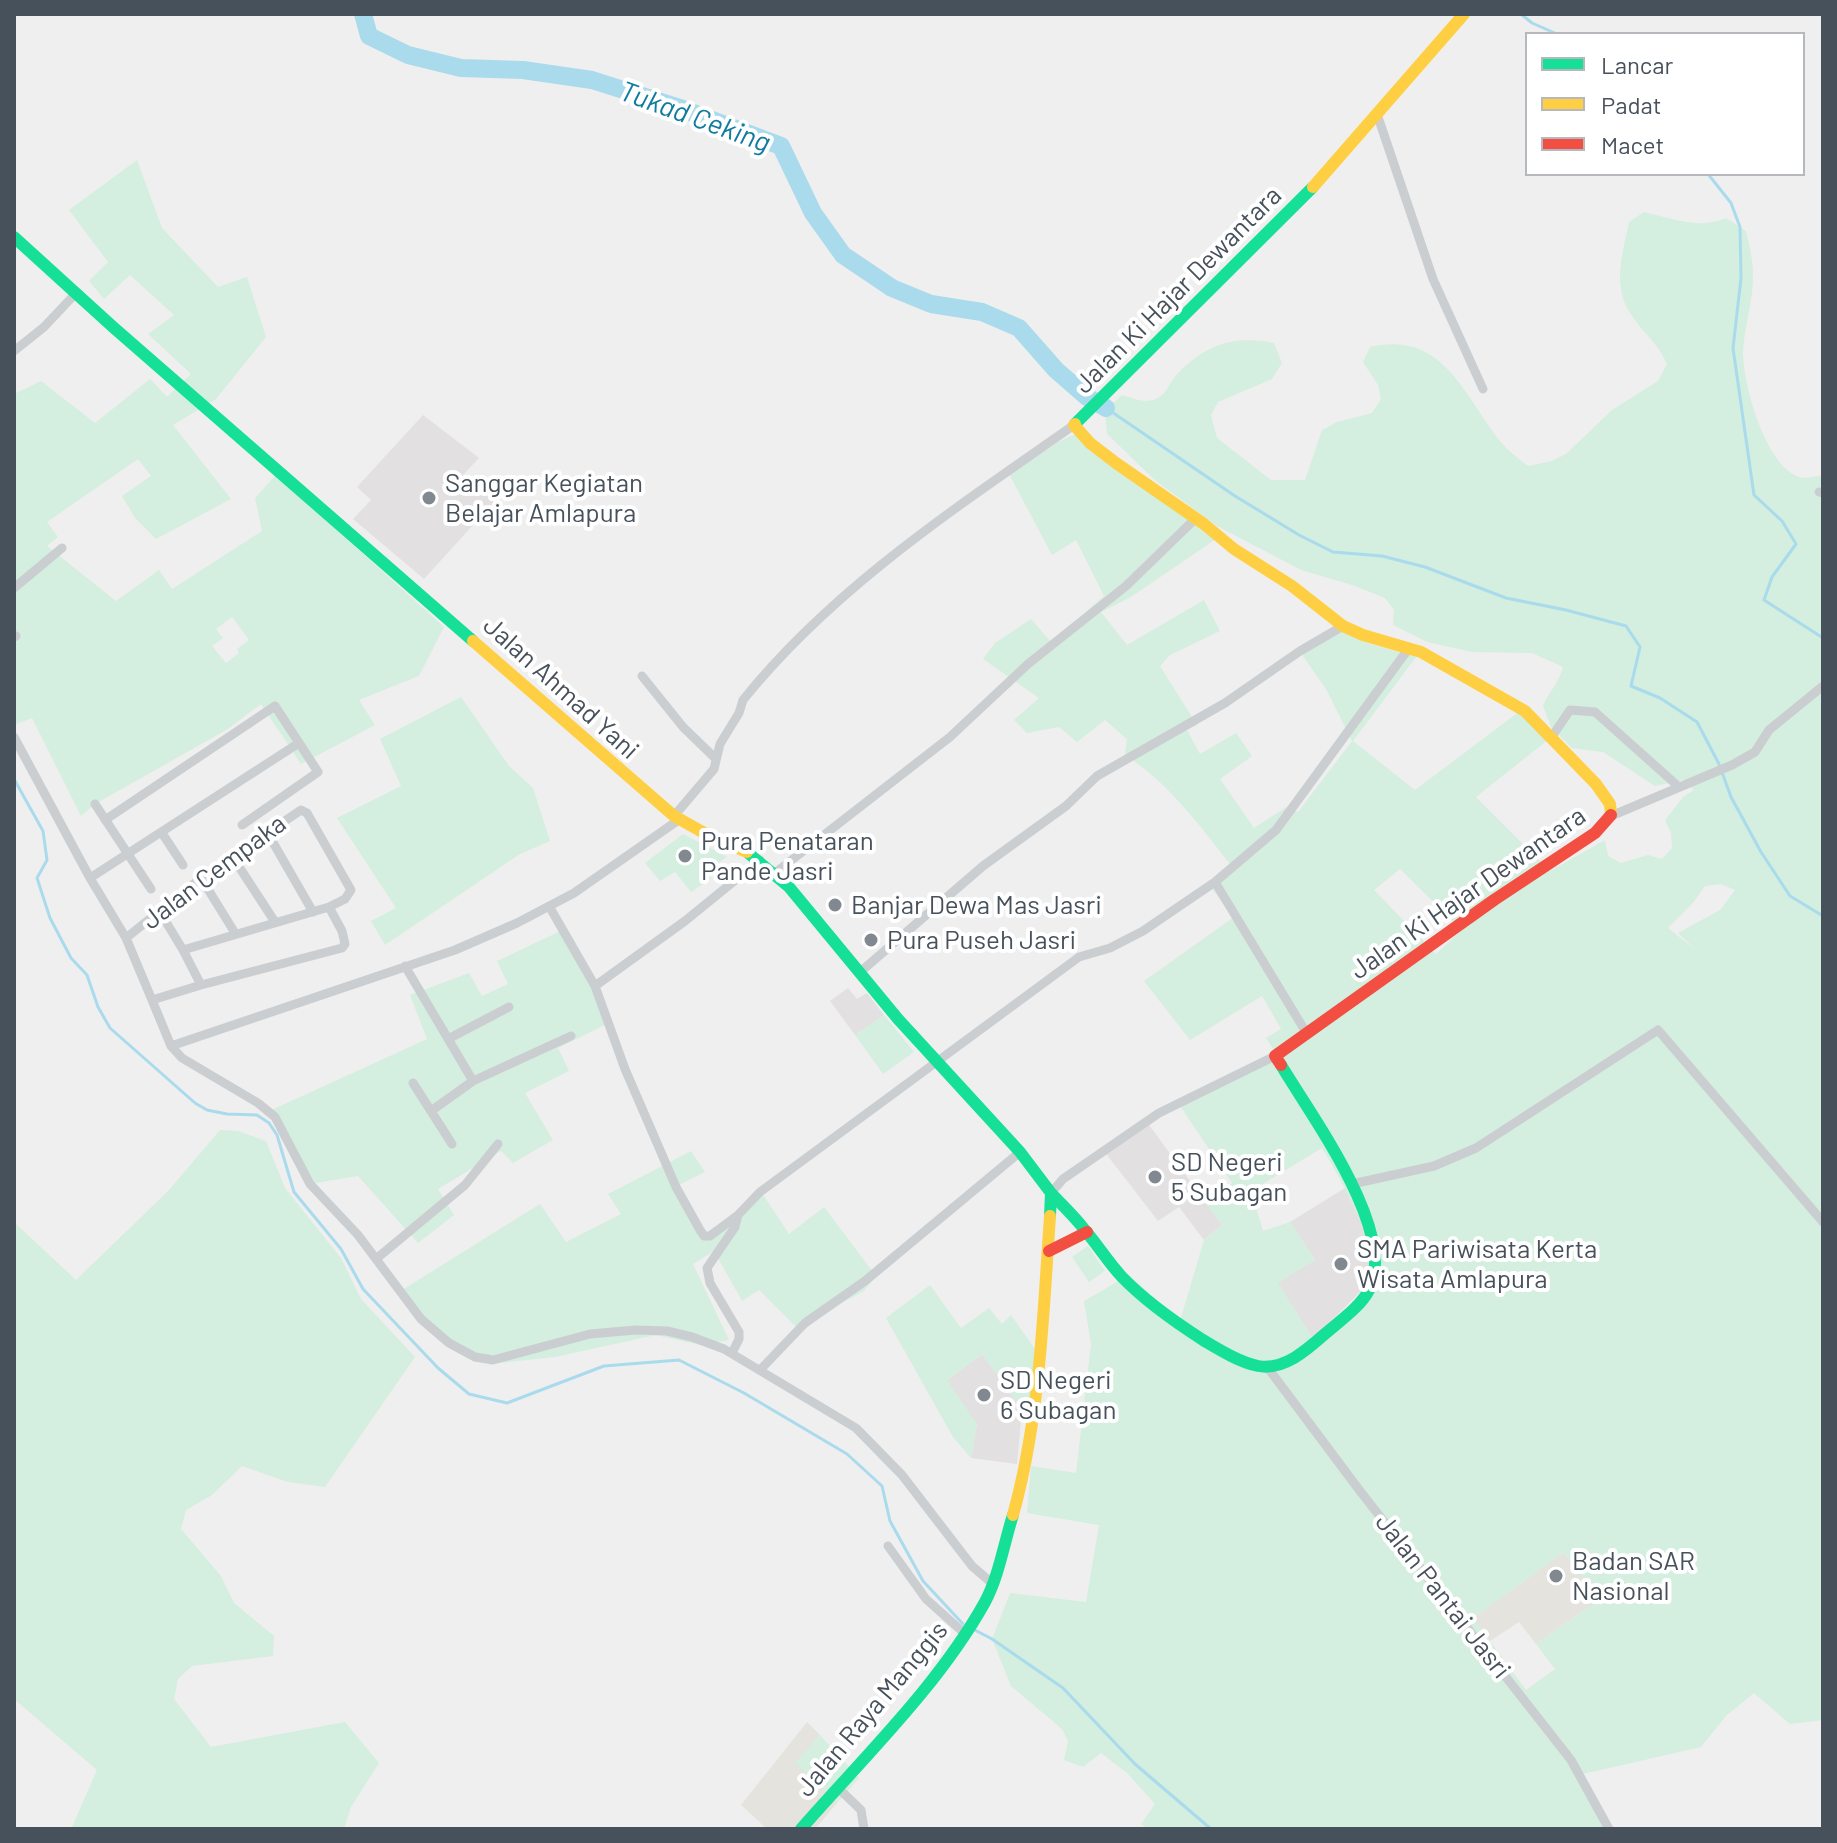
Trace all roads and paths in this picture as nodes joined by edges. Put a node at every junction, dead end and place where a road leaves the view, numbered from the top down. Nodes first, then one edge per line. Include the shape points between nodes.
1 (1464, 14) edge
2 (1378, 117) junction
3 (14, 237) edge
4 (76, 293) junction
5 (14, 351) edge
6 (1483, 389) dead end
7 (1074, 425) junction
8 (1196, 518) junction
9 (62, 548) dead end
10 (14, 588) edge
11 (1343, 626) junction
12 (1409, 648) junction
13 (642, 676) dead end
14 (1823, 686) edge
15 (14, 737) edge
16 (1551, 738) junction
17 (299, 743) junction
18 (716, 759) junction
19 (1679, 787) junction
20 (95, 804) dead end
21 (1611, 816) junction
22 (677, 817) junction
23 (105, 820) junction
24 (242, 825) dead end
25 (267, 832) junction
26 (162, 833) junction
27 (128, 854) junction
28 (232, 856) junction
29 (760, 860) junction
30 (183, 865) dead end
31 (775, 873) junction
32 (90, 878) junction
33 (201, 878) junction
34 (1215, 882) junction
35 (151, 889) dead end
36 (549, 906) junction
37 (329, 907) junction
38 (160, 912) junction
39 (313, 912) junction
40 (275, 922) junction
41 (235, 933) junction
42 (126, 938) junction
43 (183, 950) junction
44 (405, 966) junction
45 (859, 973) junction
46 (201, 985) junction
47 (595, 986) junction
48 (152, 1000) junction
49 (509, 1007) dead end
50 (1307, 1034) junction
51 (571, 1036) dead end
52 (448, 1039) junction
53 (171, 1046) junction
54 (1275, 1056) junction
55 (937, 1060) junction
56 (473, 1081) junction
57 (413, 1083) dead end
58 (431, 1111) junction
59 (452, 1144) dead end
60 (498, 1144) dead end
61 (1020, 1152) junction
62 (1352, 1184) junction
63 (1051, 1193) junction
64 (738, 1215) junction
65 (1823, 1222) edge
66 (1087, 1232) junction
67 (1049, 1251) junction
68 (376, 1259) junction
69 (732, 1353) junction
70 (1268, 1368) junction
71 (760, 1370) junction
72 (888, 1546) dead end
73 (993, 1584) junction
74 (965, 1631) junction
75 (837, 1787) junction
76 (805, 1824) edge
77 (821, 1829) edge
78 (864, 1829) edge
79 (1609, 1829) edge

1 - 2 main road, Jalan Ki Hajar Dewantara
2 - 6 street via 1433,279
2 - 7 main road, Jalan Ki Hajar Dewantara
3 - 4 main road, Jalan Ahmad Yani
4 - 5 street
4 - 22 main road, Jalan Ahmad Yani
7 - 8 main road, Jalan Ki Hajar Dewantara via 1116,463
7 - 18 street via 927,527 831,609 743,700
8 - 11 main road, Jalan Ki Hajar Dewantara
8 - 31 street via 1103,607 995,692 944,742
9 - 10 street
11 - 12 main road, Jalan Ki Hajar Dewantara
11 - 45 street via 1225,703 1097,776
12 - 16 main road, Jalan Ki Hajar Dewantara via 1513,703
12 - 34 street via 1276,830
13 - 18 street
14 - 19 street via 1769,730 1755,752
15 - 32 street
16 - 19 street via 1570,710 1595,712
16 - 21 main road, Jalan Ki Hajar Dewantara via 1602,791
17 - 23 street via 275,706
17 - 24 street via 318,772
17 - 26 street
18 - 22 street
19 - 21 street
20 - 23 street
21 - 50 main road, Jalan Ki Hajar Dewantara via 1595,833
22 - 29 main road, Jalan Ahmad Yani
22 - 36 street
23 - 27 street
25 - 28 street, Jalan Cempaka
25 - 37 street, Jalan Cempaka via 303,810 351,890
25 - 39 street
26 - 27 street
26 - 30 street
27 - 32 street
27 - 35 street
28 - 33 street, Jalan Cempaka
28 - 40 street
29 - 31 main road, Jalan Ahmad Yani
29 - 47 street
31 - 45 main road, Jalan Ahmad Yani
32 - 42 street
33 - 38 street, Jalan Cempaka
33 - 41 street
34 - 50 street
34 - 55 street via 1119,944 1079,957
36 - 44 street via 455,950
36 - 47 street
37 - 39 street
37 - 46 street via 344,936 342,948
38 - 42 street, Jalan Cempaka
38 - 43 street
39 - 40 street
40 - 41 street
41 - 43 street
42 - 48 street
43 - 46 street
44 - 52 street
44 - 53 street
45 - 55 main road, Jalan Ahmad Yani
46 - 48 street
47 - 64 street via 625,1069 700,1230 710,1236
48 - 53 street
49 - 52 street
50 - 54 main road, Jalan Ki Hajar Dewantara
51 - 56 street
52 - 56 street
53 - 68 street via 268,1110 310,1184
54 - 62 main road
54 - 63 street via 1159,1113 1063,1179
55 - 61 main road, Jalan Ahmad Yani
55 - 64 street via 760,1192
56 - 58 street
57 - 58 street
58 - 59 street
60 - 68 street via 465,1185
61 - 63 main road, Jalan Ahmad Yani
61 - 71 street via 874,1274 805,1323
62 - 65 street via 1434,1166 1476,1148 1658,1030
62 - 70 main road via 1371,1232 1374,1281 1359,1302 1317,1339
63 - 66 main road
63 - 67 main road, Jalan Raya Manggis
64 - 69 street via 707,1268 710,1283 740,1334
66 - 67 main road
66 - 70 main road via 1125,1280 1162,1312 1223,1352
67 - 73 main road, Jalan Raya Manggis via 1040,1368 1019,1492
68 - 69 street via 421,1319 449,1343 484,1359 590,1334 636,1330 667,1331
69 - 71 street
70 - 79 street, Jalan Pantai Jasri via 1571,1760
71 - 73 street via 856,1428
72 - 74 street via 926,1599
73 - 74 main road, Jalan Raya Manggis
74 - 75 main road, Jalan Raya Manggis via 923,1690
75 - 76 main road, Jalan Raya Manggis
75 - 78 street via 861,1810
76 - 77 street

